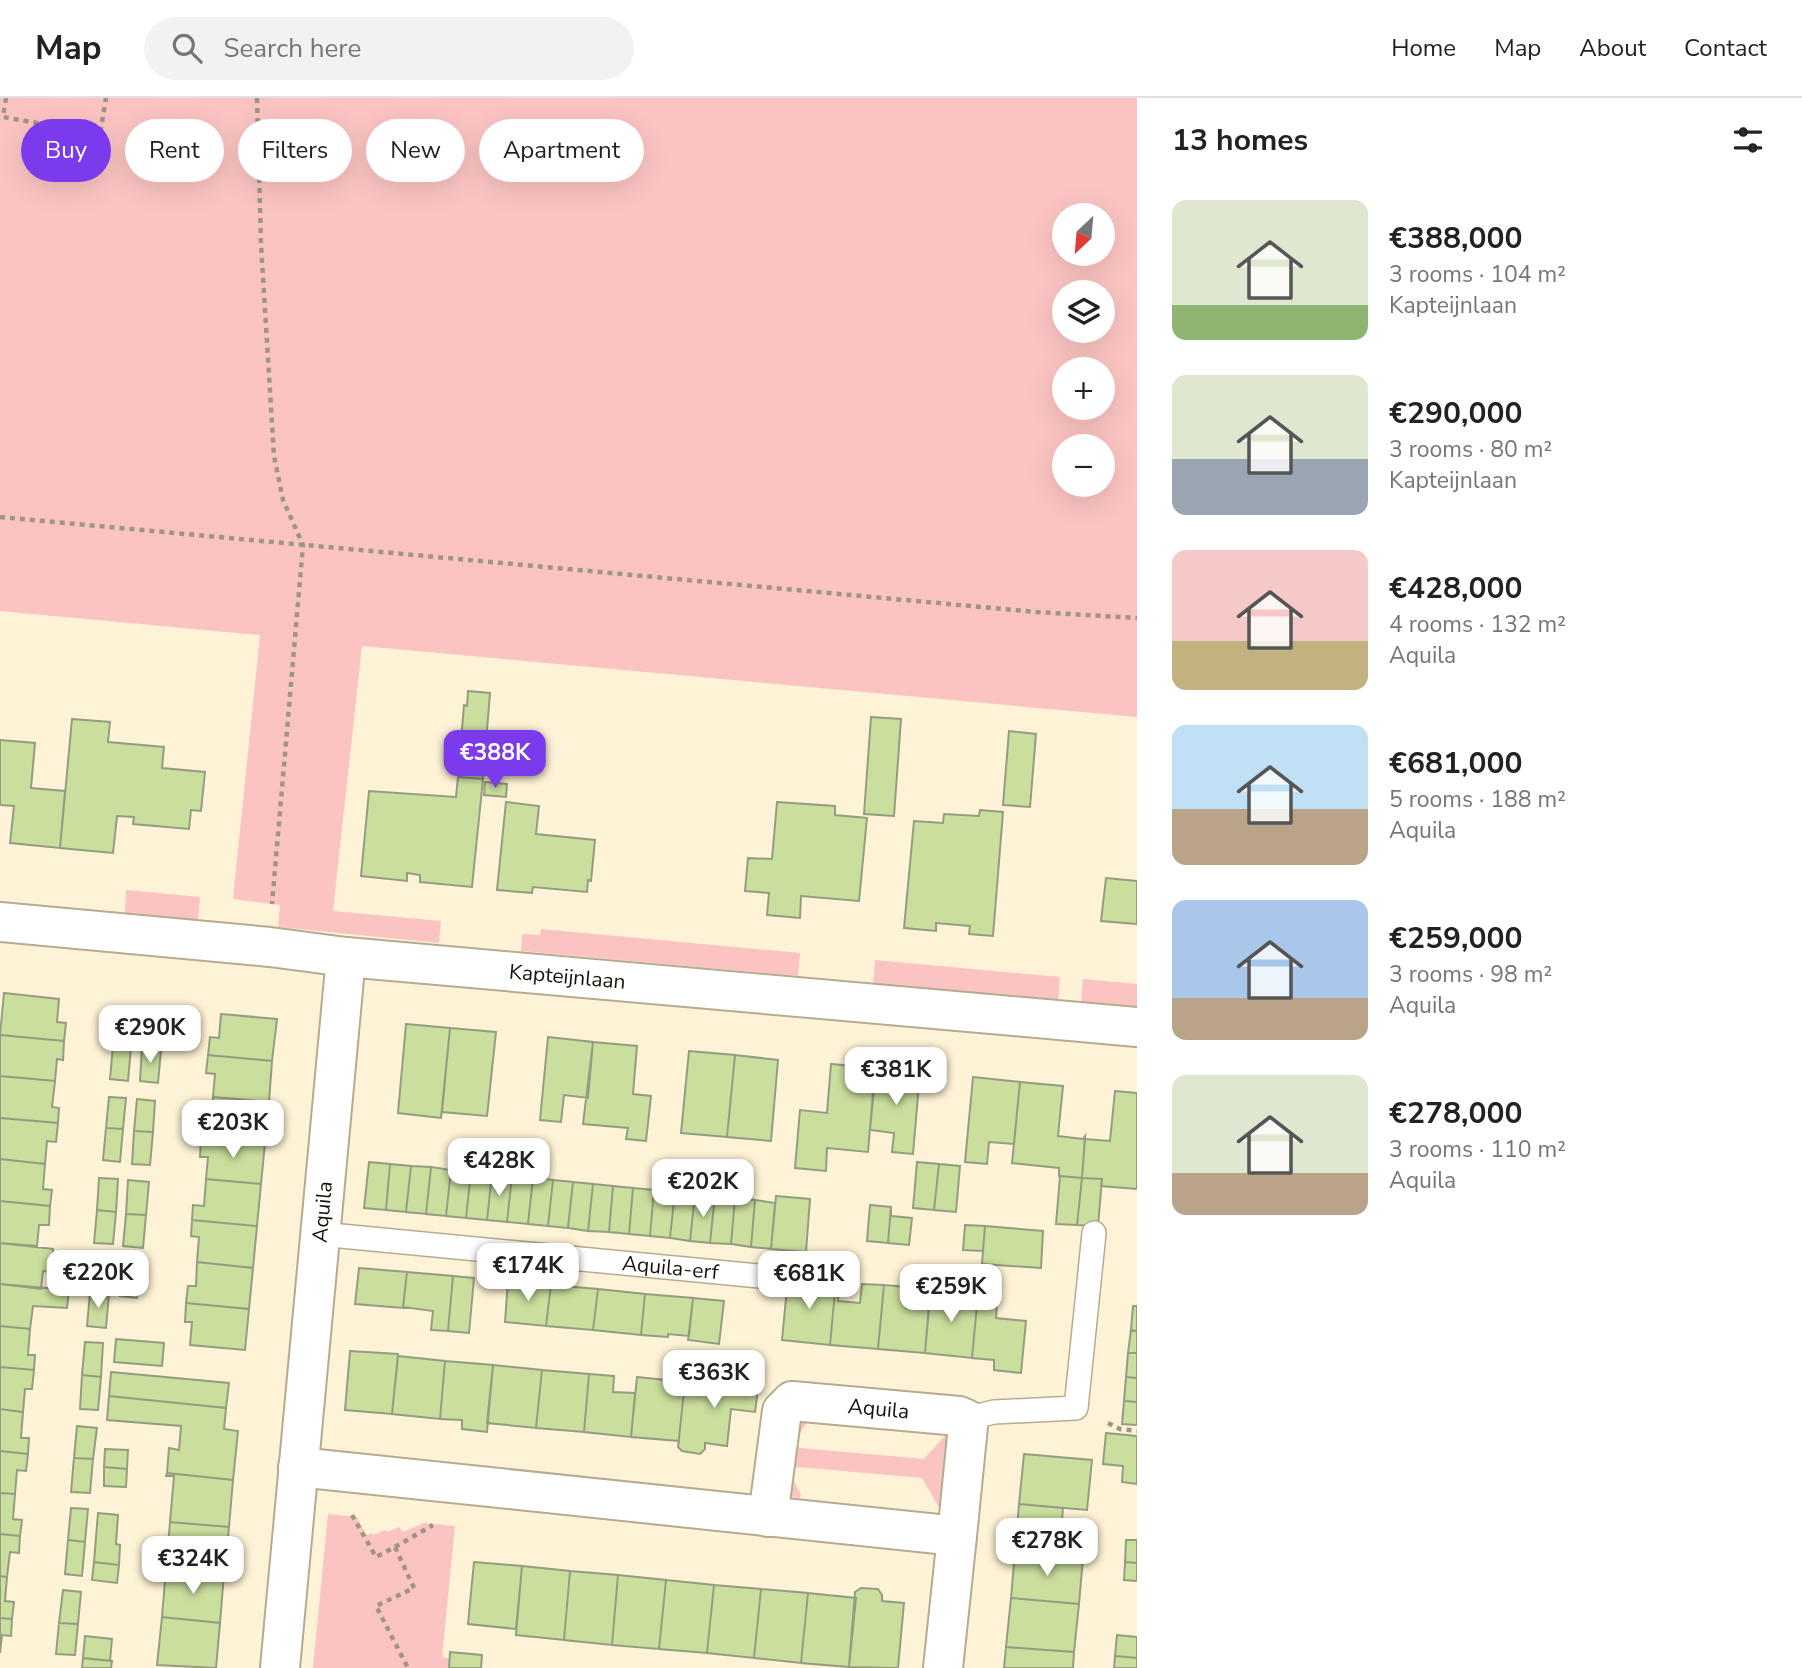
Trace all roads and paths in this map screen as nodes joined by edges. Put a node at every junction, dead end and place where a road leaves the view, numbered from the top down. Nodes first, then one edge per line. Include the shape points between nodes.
1 (6, 98) edge
2 (106, 98) edge
3 (257, 98) edge
4 (0, 517) edge
5 (303, 545) junction
6 (1137, 618) edge
7 (0, 922) edge
8 (271, 947) junction
9 (346, 957) junction
10 (1137, 1027) edge
11 (1094, 1233) dead end
12 (320, 1234) junction
13 (769, 1277) dead end
14 (966, 1419) junction
15 (1120, 1429) dead end
16 (1137, 1431) edge
17 (298, 1467) junction
18 (349, 1510) dead end
19 (768, 1517) junction
20 (957, 1536) junction
21 (280, 1668) edge
22 (408, 1668) edge
23 (943, 1668) edge

1 - 2 path via 2,117 100,134
3 - 5 path via 274,456 283,500
4 - 5 path
5 - 6 path
5 - 8 path
7 - 8 street, Kapteijnlaan
8 - 9 street, Kapteijnlaan
9 - 10 street, Kapteijnlaan
9 - 12 street, Aquila
11 - 14 lane via 1076,1408 994,1412
12 - 13 lane, Aquila-erf
12 - 17 street, Aquila
14 - 19 street, Aquila via 792,1401 782,1411
14 - 20 street
15 - 16 path
17 - 19 street
17 - 21 street, Aquila
18 - 22 path via 376,1557 395,1547 414,1588 376,1606
19 - 20 street
20 - 23 street

